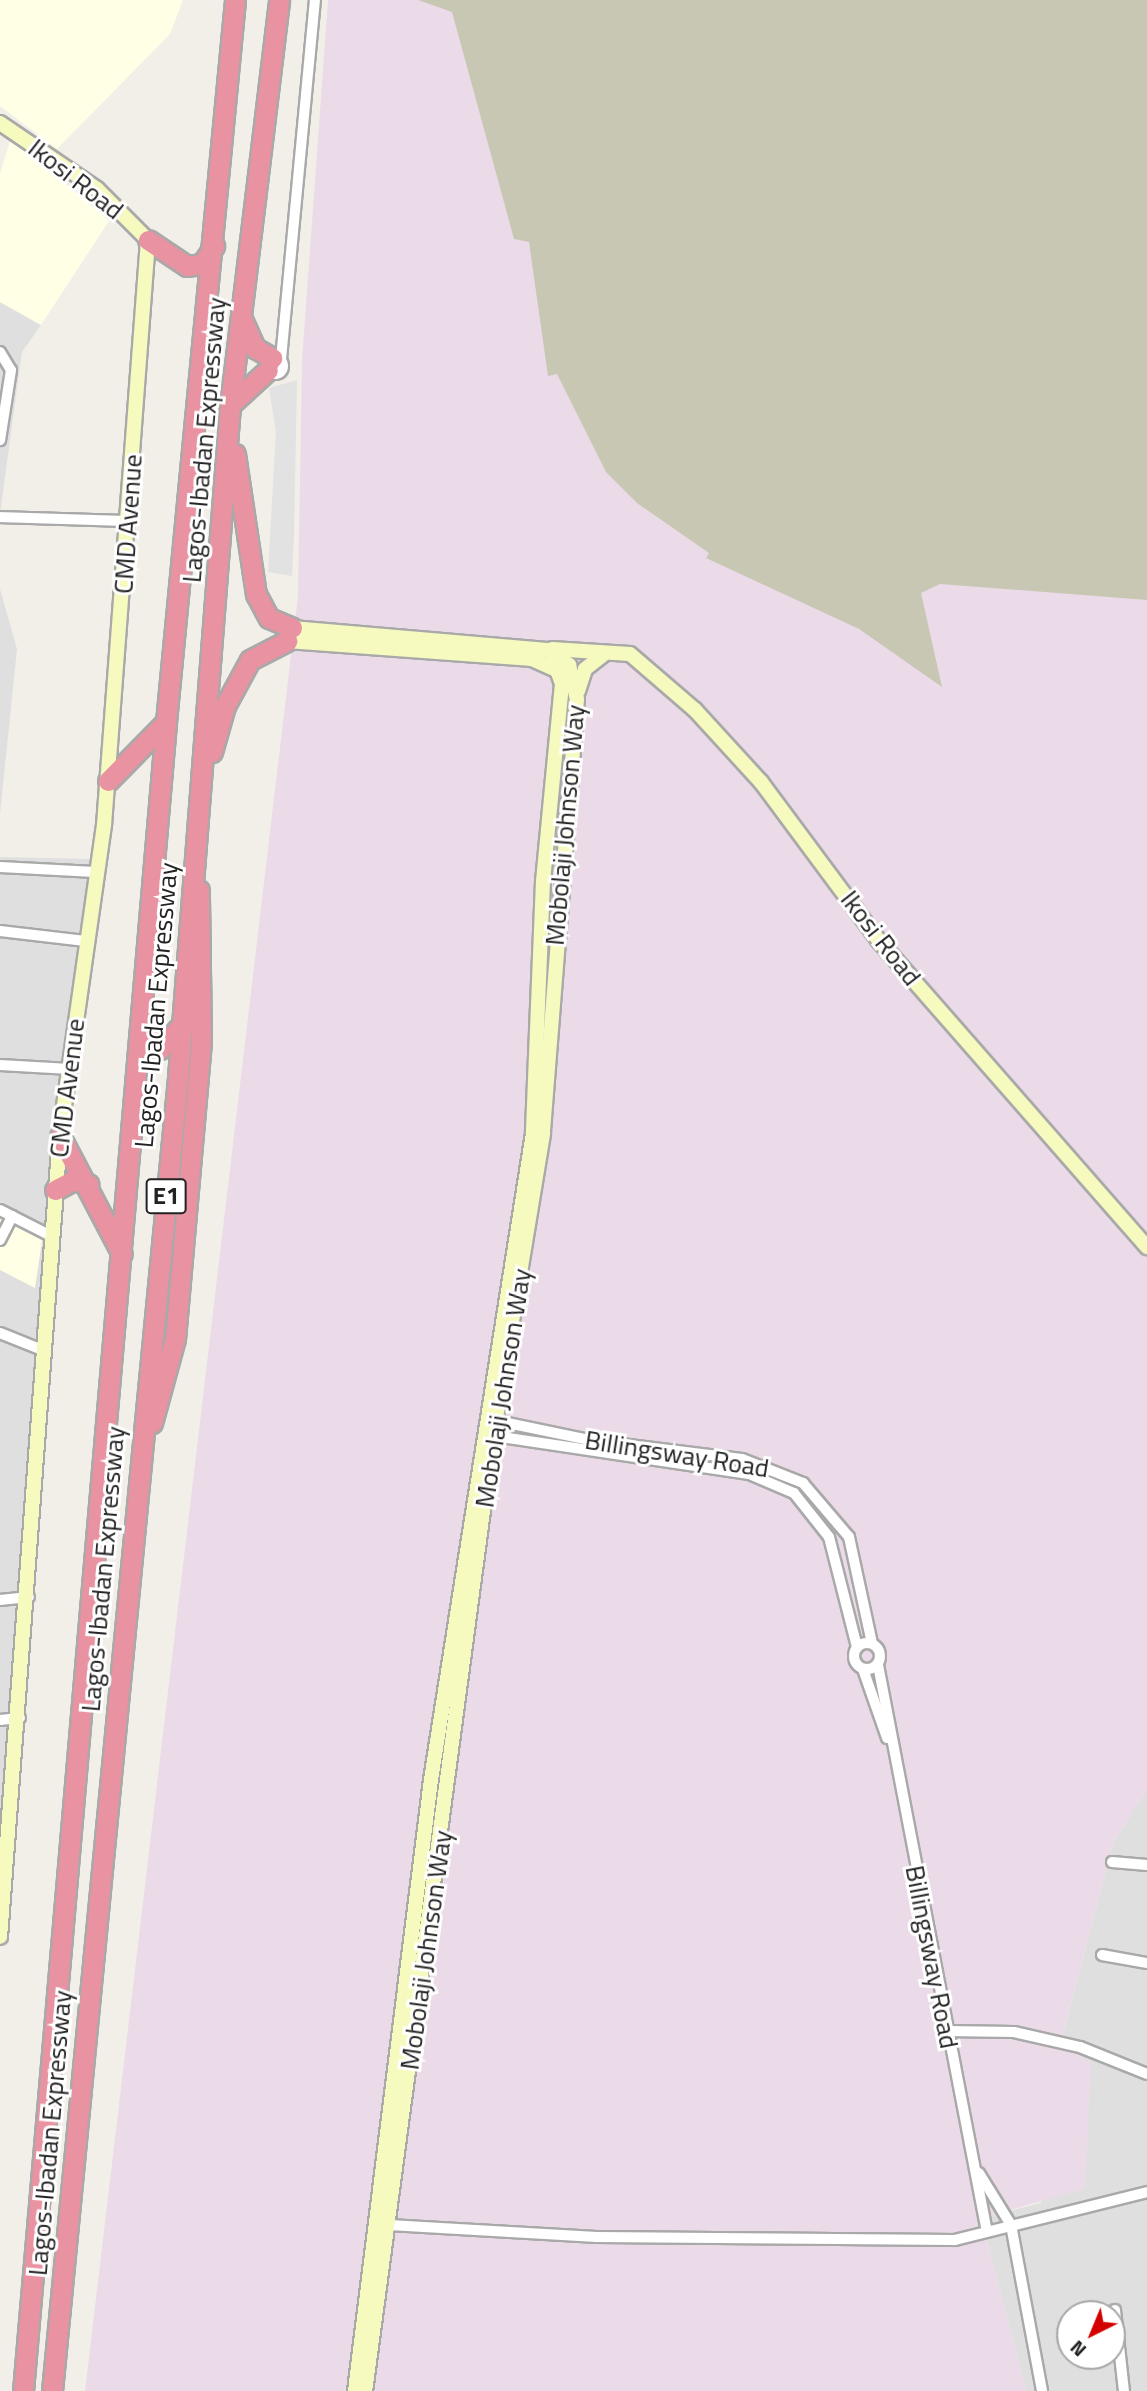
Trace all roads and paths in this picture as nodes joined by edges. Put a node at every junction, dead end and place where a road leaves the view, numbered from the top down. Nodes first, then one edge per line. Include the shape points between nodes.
1 (235, 0) edge
2 (279, 0) edge
3 (314, 0) edge
4 (0, 123) edge
5 (148, 240) junction
6 (215, 242) junction
7 (242, 317) junction
8 (0, 352) edge
9 (273, 362) junction
10 (230, 406) junction
11 (0, 440) edge
12 (0, 517) edge
13 (129, 521) junction
14 (290, 635) junction
15 (604, 653) junction
16 (553, 655) junction
17 (574, 675) junction
18 (166, 722) junction
19 (108, 781) junction
20 (201, 790) junction
21 (193, 864) junction
22 (0, 867) edge
23 (95, 872) junction
24 (0, 931) edge
25 (85, 941) junction
26 (143, 1010) junction
27 (179, 1028) junction
28 (0, 1065) edge
29 (70, 1069) junction
30 (60, 1136) junction
31 (88, 1184) junction
32 (55, 1190) junction
33 (0, 1210) edge
34 (12, 1216) junction
35 (53, 1237) junction
36 (0, 1240) edge
37 (1147, 1247) edge
38 (124, 1269) junction
39 (0, 1333) edge
40 (45, 1351) junction
41 (491, 1419) junction
42 (488, 1435) junction
43 (139, 1453) junction
44 (106, 1459) junction
45 (29, 1597) junction
46 (0, 1600) edge
47 (872, 1643) junction
48 (857, 1647) junction
49 (878, 1665) junction
50 (863, 1669) junction
51 (20, 1718) junction
52 (0, 1720) edge
53 (890, 1744) junction
54 (1112, 1861) dead end
55 (1147, 1865) edge
56 (0, 1937) edge
57 (1102, 1955) dead end
58 (1147, 1963) edge
59 (946, 2031) junction
60 (1147, 2074) edge
61 (978, 2171) junction
62 (1147, 2192) edge
63 (389, 2225) junction
64 (1011, 2225) junction
65 (987, 2232) junction
66 (1122, 2370) edge
67 (23, 2391) edge
68 (52, 2391) edge
69 (355, 2391) edge
70 (365, 2391) edge
71 (1042, 2391) edge
72 (1124, 2391) edge

1 - 6 highway, Lagos-Ibadan Expressway / E1
2 - 7 highway, Lagos-Ibadan Expressway / E1
3 - 9 street
4 - 5 street, Ikosi Road via 97,189
5 - 6 highway via 194,267
5 - 13 street, CMD Avenue
6 - 18 highway, Lagos-Ibadan Expressway / E1
7 - 9 highway via 256,348
7 - 10 highway, Lagos-Ibadan Expressway / E1
8 - 11 street via 11,370
9 - 10 highway
10 - 14 highway via 256,594 269,618
10 - 20 highway, Lagos-Ibadan Expressway / E1
12 - 13 street
13 - 19 street, CMD Avenue
14 - 16 street
14 - 16 street via 537,648
14 - 20 highway via 263,648 237,680
15 - 16 street, Ikosi Road
15 - 17 street
15 - 37 street, Ikosi Road via 638,658 735,750 879,941
16 - 17 street, Mobolaji Johnson Way
17 - 41 street, Mobolaji Johnson Way via 543,894 533,1133
17 - 41 street, Mobolaji Johnson Way via 577,699 543,1134
18 - 19 highway
18 - 26 highway, Lagos-Ibadan Expressway / E1
19 - 23 street, CMD Avenue
20 - 21 highway, Lagos-Ibadan Expressway / E1
21 - 27 highway, Lagos-Ibadan Expressway / E1
21 - 43 highway via 203,945 201,1041 176,1326 169,1371
22 - 23 street
23 - 25 street, CMD Avenue
24 - 25 street
25 - 29 street, CMD Avenue
26 - 27 highway via 145,1037 155,1048 166,1046
26 - 38 highway, Lagos-Ibadan Expressway / E1
27 - 43 highway, Lagos-Ibadan Expressway / E1
28 - 29 street
29 - 30 street, CMD Avenue
30 - 31 highway
30 - 32 street, CMD Avenue
31 - 32 highway via 74,1180
31 - 38 highway via 115,1236
32 - 35 street, CMD Avenue
33 - 34 street
34 - 35 street
34 - 36 street
35 - 40 street, CMD Avenue
38 - 44 highway, Lagos-Ibadan Expressway / E1
39 - 40 street
40 - 45 street, CMD Avenue
41 - 42 street, Mobolaji Johnson Way
41 - 47 street, Billingsway Road via 589,1440 742,1459 803,1483 849,1537
42 - 48 street, Billingsway Road via 749,1474 794,1493 829,1537
42 - 63 street, Mobolaji Johnson Way
42 - 69 street, Mobolaji Johnson Way via 431,1780
43 - 44 highway
43 - 68 highway, Lagos-Ibadan Expressway / E1
44 - 67 highway, Lagos-Ibadan Expressway / E1
45 - 46 street
45 - 51 street, CMD Avenue
47 - 48 street
47 - 49 street via 881,1653
48 - 50 street via 854,1660
49 - 50 street
49 - 53 street, Billingsway Road
50 - 53 street, Billingsway Road
51 - 52 street
51 - 56 street, CMD Avenue
53 - 59 street, Billingsway Road
54 - 55 street
57 - 58 street
59 - 60 street via 1014,2032 1080,2047
59 - 61 street, Billingsway Road
61 - 64 street, Billingsway Road
61 - 65 street, Billingsway Road
62 - 64 street
63 - 65 street via 772,2241 955,2240
63 - 70 street, Mobolaji Johnson Way
64 - 65 street
64 - 71 street, Billingsway Road
66 - 72 street

